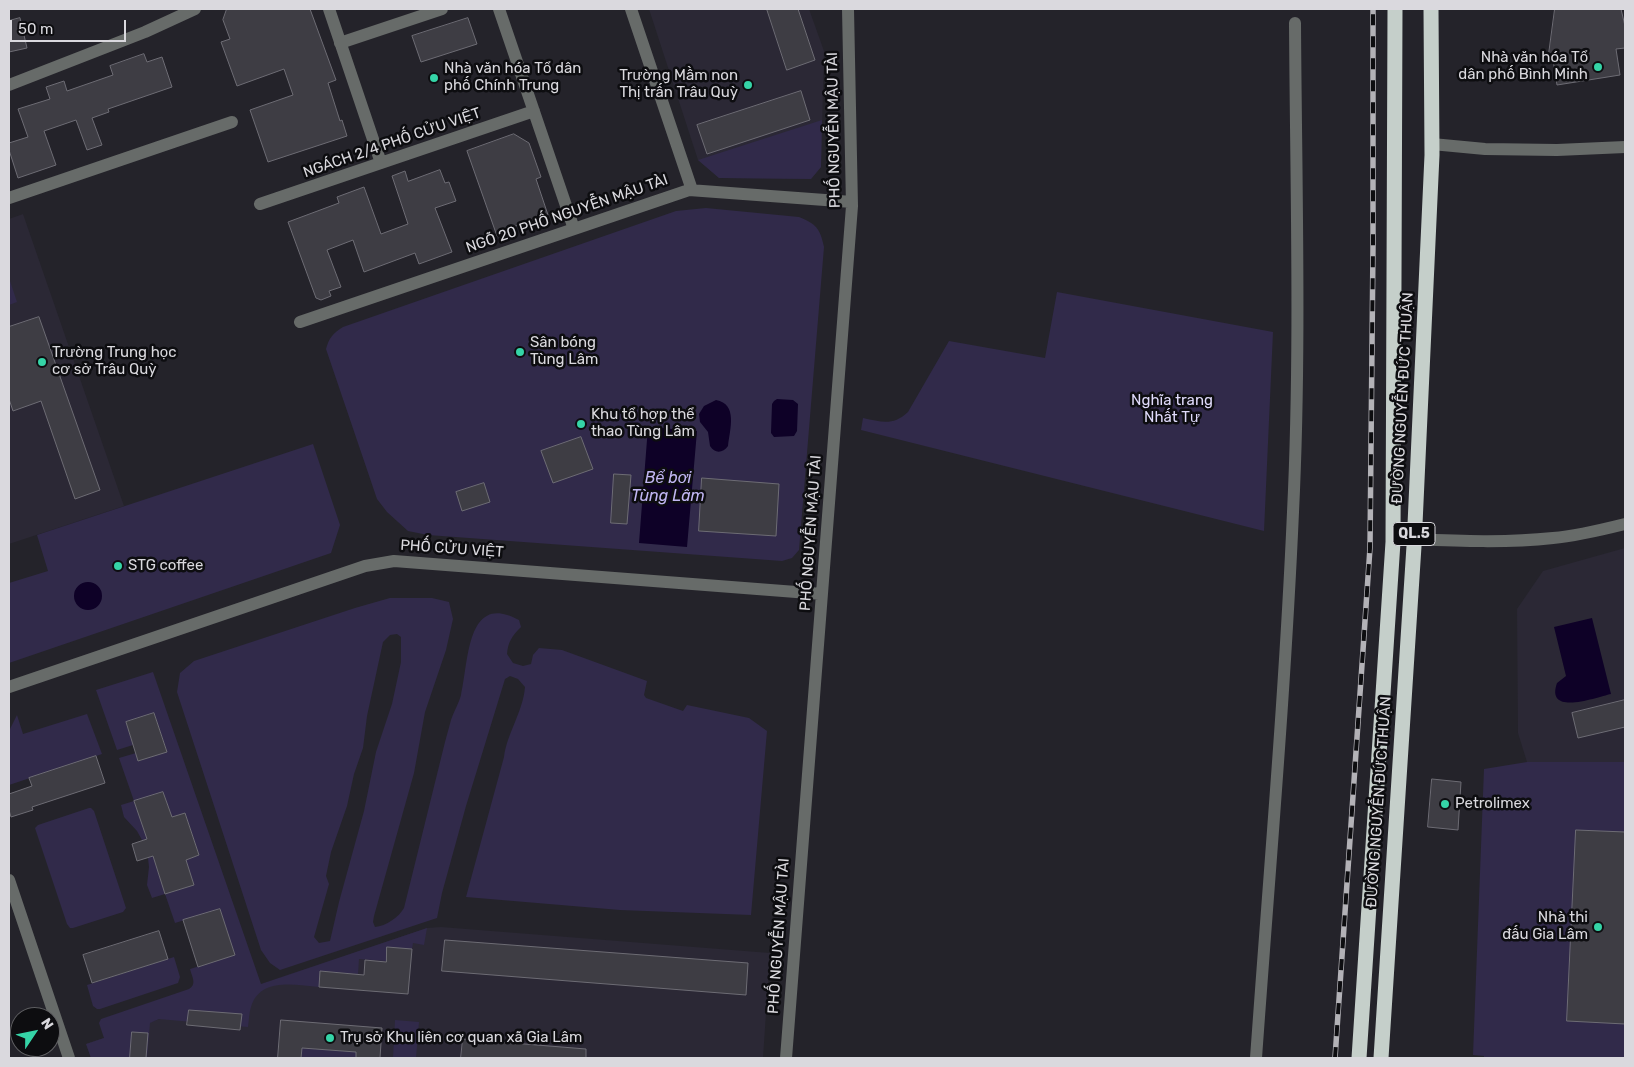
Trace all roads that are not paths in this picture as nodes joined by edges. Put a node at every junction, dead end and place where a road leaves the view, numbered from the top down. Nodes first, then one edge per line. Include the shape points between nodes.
1 (195, 9) edge
2 (329, 9) edge
3 (442, 9) edge
4 (499, 9) edge
5 (631, 9) edge
6 (848, 9) edge
7 (1395, 9) edge
8 (1431, 9) edge
9 (1295, 22) dead end
10 (340, 43) junction
11 (9, 85) edge
12 (534, 112) junction
13 (232, 122) dead end
14 (1432, 144) junction
15 (1625, 147) edge
16 (381, 164) junction
17 (692, 190) junction
18 (9, 198) edge
19 (852, 202) junction
20 (260, 204) dead end
21 (574, 229) junction
22 (300, 322) dead end
23 (1625, 524) edge
24 (1414, 539) junction
25 (822, 594) junction
26 (9, 687) edge
27 (1375, 813) junction
28 (1396, 815) junction
29 (9, 880) edge
30 (69, 1058) edge
31 (786, 1058) edge
32 (1256, 1058) edge
33 (1359, 1058) edge
34 (1380, 1058) edge

1 - 11 street via 139,35
2 - 10 street
3 - 10 street
4 - 12 street
5 - 17 street
6 - 19 street, PHỐ NGUYỄN MẬU TÀI
7 - 27 highway, ĐƯỜNG NGUYỄN ĐỨC THUẬN / QL.5 via 1393,542
8 - 14 highway, ĐƯỜNG NGUYỄN ĐỨC THUẬN / QL.5
9 - 32 street via 1297,332 1294,512
10 - 16 street
12 - 16 street, NGÁCH 2/4 PHỐ CỬU VIỆT
12 - 21 street
13 - 18 street
14 - 15 street via 1485,149
14 - 24 highway, ĐƯỜNG NGUYỄN ĐỨC THUẬN / QL.5
16 - 20 street, NGÁCH 2/4 PHỐ CỬU VIỆT
17 - 19 street, NGÕ 20 PHỐ NGUYỄN MẬU TÀI
17 - 21 street, NGÕ 20 PHỐ NGUYỄN MẬU TÀI
19 - 25 street, PHỐ NGUYỄN MẬU TÀI
21 - 22 street, NGÕ 20 PHỐ NGUYỄN MẬU TÀI
23 - 24 street via 1555,538 1515,541
24 - 28 highway, ĐƯỜNG NGUYỄN ĐỨC THUẬN / QL.5
25 - 26 street, PHỐ CỬU VIỆT via 388,561 365,566
25 - 31 street, PHỐ NGUYỄN MẬU TÀI
27 - 28 highway
27 - 33 highway, ĐƯỜNG NGUYỄN ĐỨC THUẬN / QL.5
28 - 34 highway, ĐƯỜNG NGUYỄN ĐỨC THUẬN / QL.5
29 - 30 street

